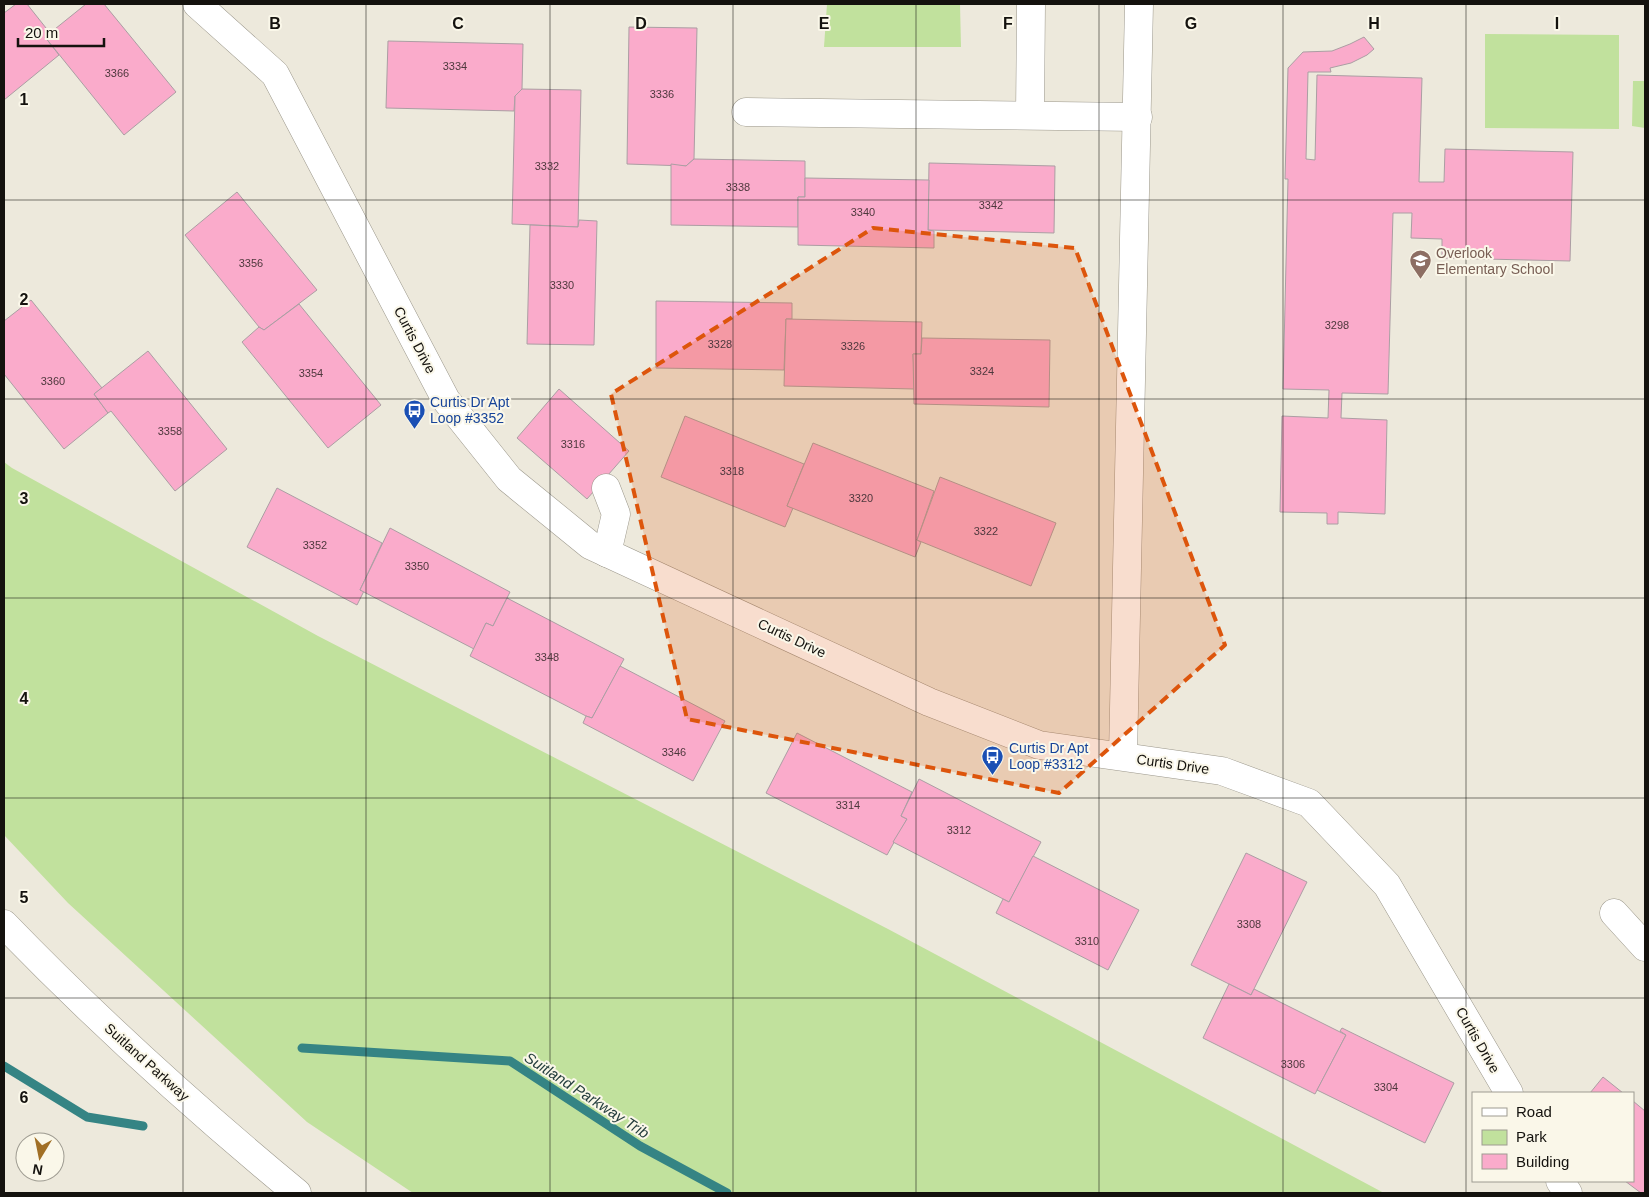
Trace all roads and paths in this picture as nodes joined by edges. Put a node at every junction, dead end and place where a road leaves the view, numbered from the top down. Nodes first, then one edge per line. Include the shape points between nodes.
1 (197, 4) edge
2 (1030, 4) edge
3 (1139, 4) edge
4 (746, 112) dead end
5 (1030, 115) junction
6 (1138, 117) junction
7 (606, 488) dead end
8 (607, 553) junction
9 (1123, 756) junction
10 (1614, 913) dead end
11 (4, 924) edge
12 (1645, 947) edge
13 (1507, 1092) edge
14 (1561, 1182) edge
15 (296, 1193) edge
16 (1568, 1193) edge

1 - 8 main road, Curtis Drive via 275,74 446,400 509,479 590,545
2 - 5 main road
3 - 6 main road
4 - 5 main road
5 - 6 main road
6 - 9 main road
7 - 8 main road via 616,514
8 - 9 main road, Curtis Drive via 929,702 1039,745
9 - 13 main road, Curtis Drive via 1222,771 1310,803 1387,885
10 - 12 main road
11 - 15 main road, Suitland Parkway via 140,1057
14 - 16 main road

